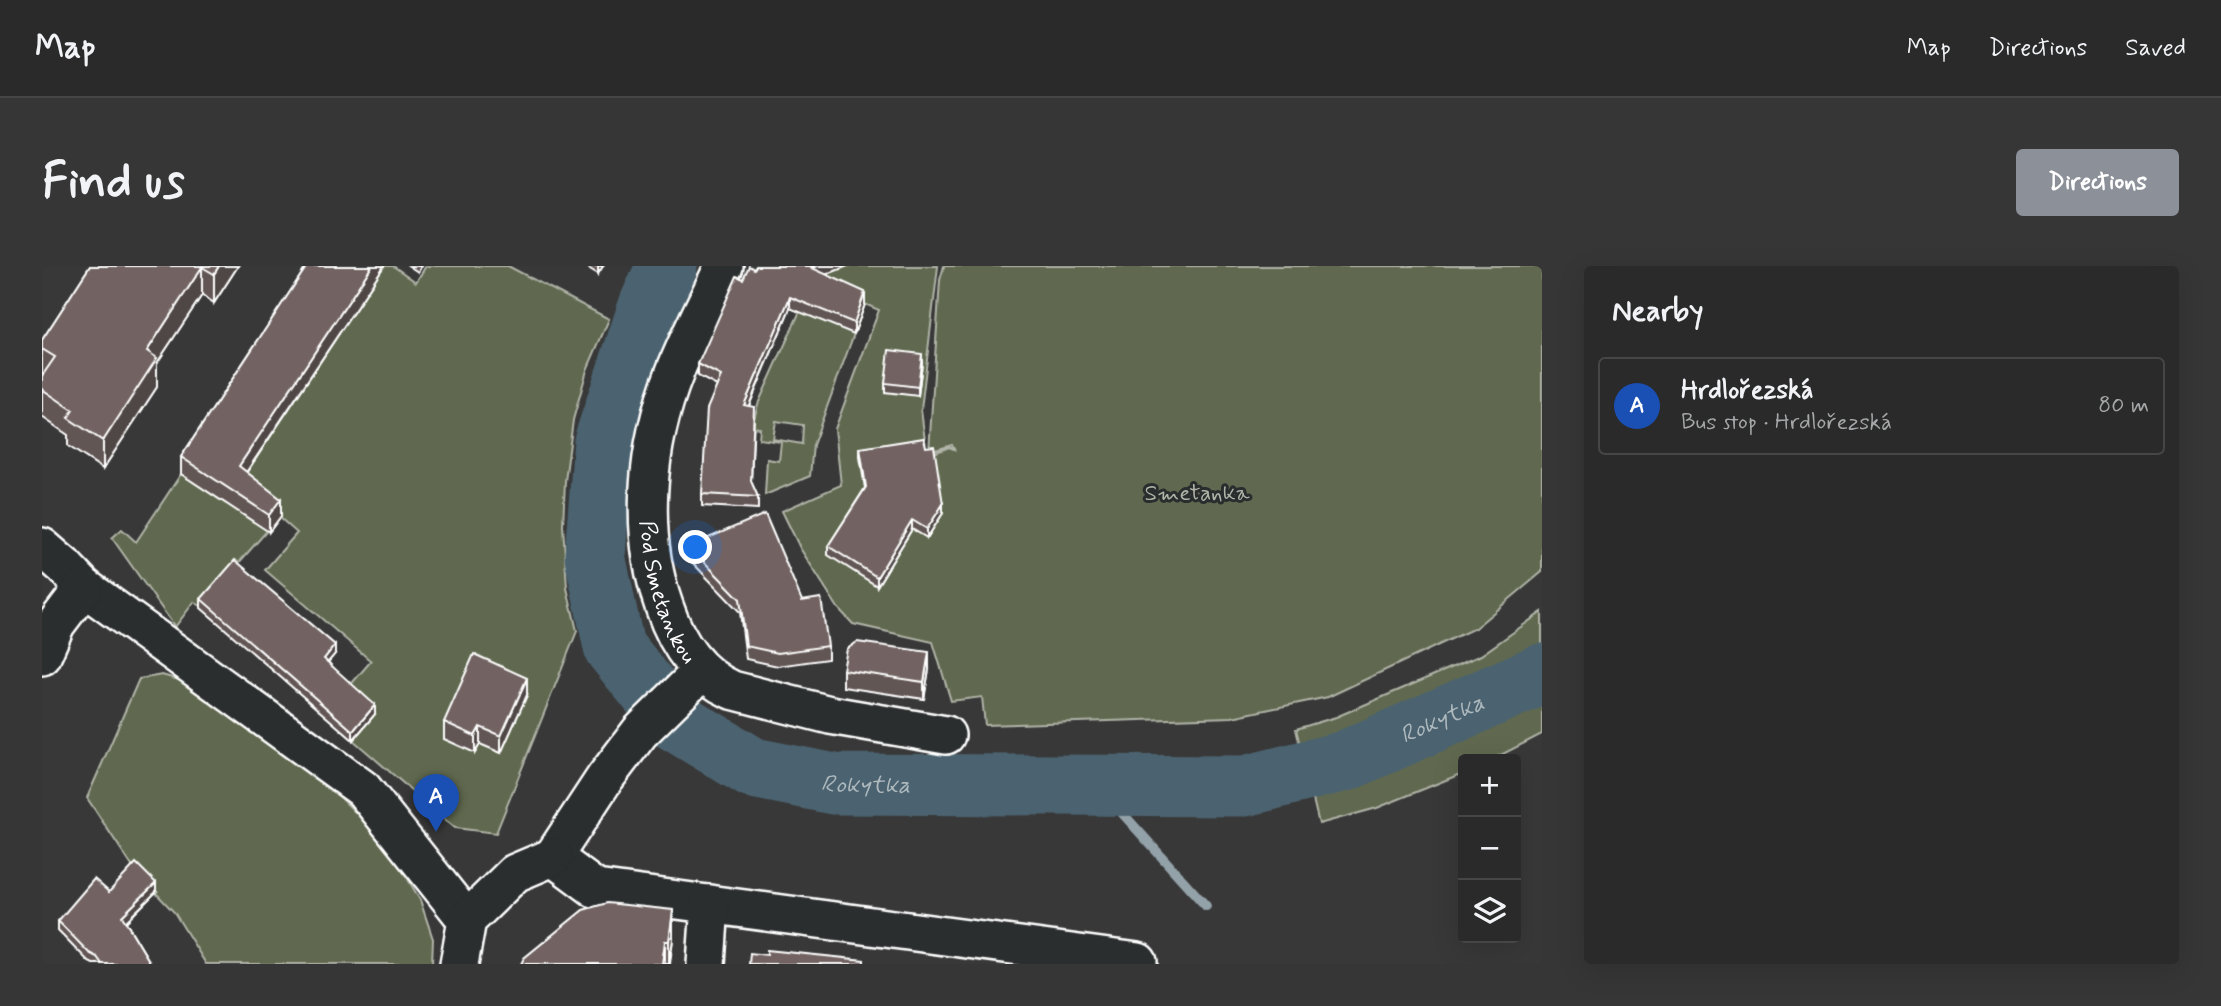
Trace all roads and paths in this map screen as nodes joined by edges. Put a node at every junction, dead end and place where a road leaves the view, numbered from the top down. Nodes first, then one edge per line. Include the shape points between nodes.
1 (724, 266) edge
2 (42, 547) edge
3 (84, 587) junction
4 (42, 656) edge
5 (695, 678) junction
6 (946, 735) dead end
7 (553, 857) junction
8 (710, 904) junction
9 (467, 920) junction
10 (1115, 961) edge
11 (459, 964) edge
12 (706, 964) edge

1 - 5 street, Pod Smetankou via 675,372 663,408 650,480 649,548 655,582
2 - 3 street
3 - 4 street via 56,624
3 - 9 street via 363,789
5 - 6 street, Pod Smetankou via 830,715
5 - 7 street via 640,732
7 - 8 street via 596,889
7 - 9 street via 515,873
8 - 10 street
8 - 12 street
9 - 11 street

